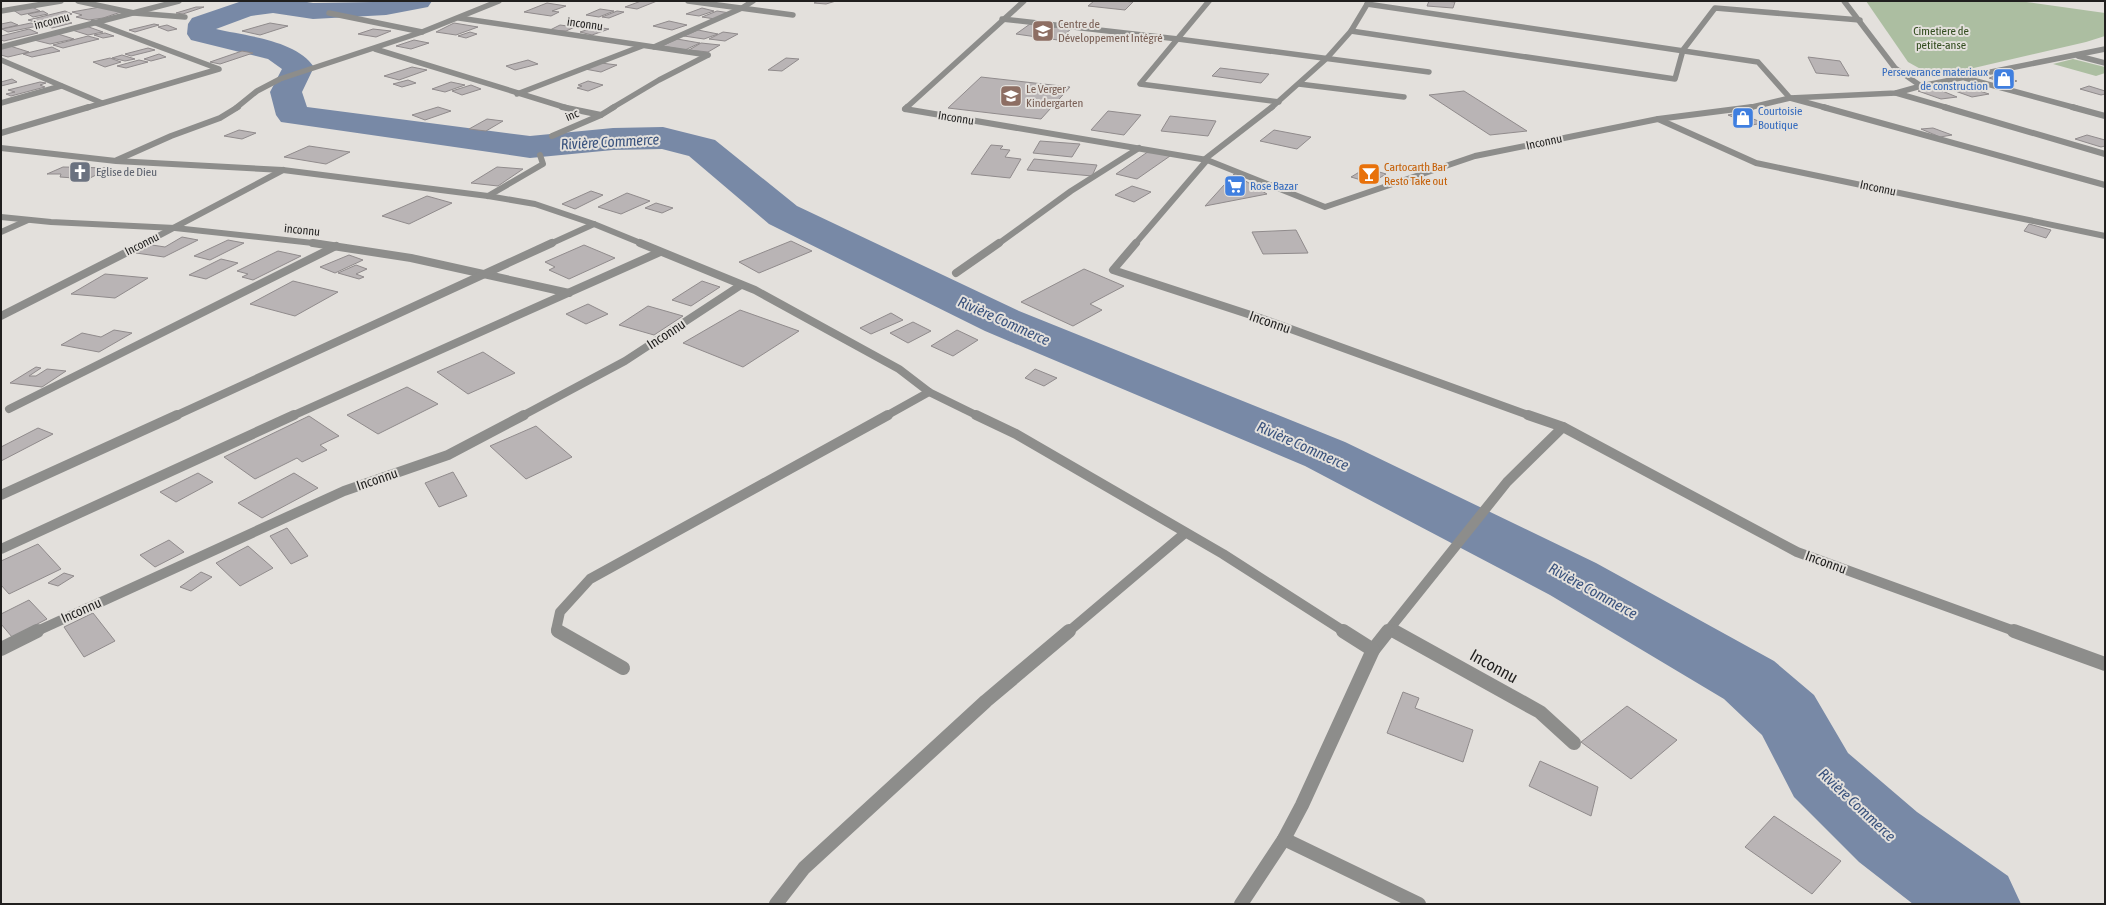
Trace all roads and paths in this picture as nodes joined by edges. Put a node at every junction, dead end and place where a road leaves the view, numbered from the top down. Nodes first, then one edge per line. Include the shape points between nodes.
1 (61, 1) edge
2 (78, 1) edge
3 (179, 1) edge
4 (499, 1) edge
5 (688, 1) edge
6 (753, 1) edge
7 (1024, 1) edge
8 (1209, 1) edge
9 (1844, 1) edge
10 (1368, 3) edge
11 (742, 8) junction
12 (1, 11) edge
13 (134, 13) junction
14 (329, 13) dead end
15 (793, 15) dead end
16 (185, 18) dead end
17 (458, 18) junction
18 (1002, 19) junction
19 (1860, 20) junction
20 (93, 22) junction
21 (1351, 31) junction
22 (422, 32) junction
23 (1178, 39) junction
24 (643, 45) junction
25 (654, 46) junction
26 (1, 47) edge
27 (2105, 48) edge
28 (375, 49) junction
29 (1683, 50) junction
30 (2074, 55) junction
31 (1327, 58) junction
32 (1, 60) edge
33 (2105, 62) edge
34 (1429, 72) dead end
35 (1965, 78) junction
36 (1299, 84) junction
37 (61, 86) junction
38 (1921, 86) junction
39 (1896, 93) junction
40 (517, 94) junction
41 (1404, 97) dead end
42 (1790, 98) junction
43 (1279, 102) junction
44 (1, 103) edge
45 (102, 103) junction
46 (601, 115) junction
47 (2105, 116) edge
48 (1658, 119) junction
49 (1, 133) edge
50 (552, 136) dead end
51 (1, 148) edge
52 (1139, 148) junction
53 (2105, 154) edge
54 (540, 155) dead end
55 (1206, 159) junction
56 (116, 161) junction
57 (283, 170) junction
58 (2105, 186) edge
59 (488, 196) junction
60 (1, 217) edge
61 (28, 220) junction
62 (594, 224) junction
63 (174, 228) junction
64 (1, 232) edge
65 (2105, 236) edge
66 (336, 246) junction
67 (660, 252) junction
68 (956, 272) dead end
69 (483, 274) junction
70 (741, 285) junction
71 (569, 293) junction
72 (1, 316) edge
73 (928, 392) junction
74 (9, 409) dead end
75 (1563, 427) junction
76 (1, 495) edge
77 (1185, 533) junction
78 (1, 548) edge
79 (1390, 630) junction
80 (1, 649) edge
81 (1373, 650) junction
82 (2105, 664) edge
83 (623, 668) dead end
84 (1574, 743) dead end
85 (1284, 839) junction
86 (776, 904) edge
87 (1241, 904) edge
88 (1419, 904) edge

1 - 12 street
2 - 13 street
3 - 13 street, inconnu
4 - 17 street, inconnu
5 - 11 street
6 - 11 street
7 - 18 street, Inconnu
8 - 23 street
9 - 19 street
10 - 21 street, Inconnu
10 - 29 street, Inconnu
11 - 15 street
11 - 25 street
13 - 16 street
13 - 20 street, inconnu
14 - 22 street
17 - 22 street, inconnu
17 - 24 street, inconnu
18 - 23 street
18 - 52 street, Inconnu via 905,109
19 - 29 street via 1715,8
19 - 38 street via 1895,68
20 - 26 street, inconnu
20 - 45 street via 219,69
21 - 29 street via 1675,79
21 - 31 street, Inconnu
22 - 28 street, inconnu
23 - 31 street
23 - 43 street via 1140,84
24 - 25 street, inconnu
24 - 40 street
25 - 46 street, inconnu via 708,54
27 - 30 street, Inconnu
28 - 40 street
28 - 56 street, inconnu via 280,78 220,118 171,136
29 - 42 street, Inconnu via 1758,62
30 - 33 street, Inconnu
30 - 35 street, Inconnu
31 - 34 street
31 - 36 street, Inconnu
32 - 37 street
35 - 38 street, Inconnu
35 - 47 street, Inconnu
36 - 41 street
36 - 43 street, Inconnu
37 - 44 street
37 - 45 street
38 - 39 street, Inconnu
39 - 42 street, Inconnu
39 - 53 street, Inconnu
40 - 46 street
42 - 48 street, Inconnu via 1740,110
42 - 58 street, Inconnu
43 - 55 street, Inconnu
45 - 49 street
46 - 50 street, inc
48 - 55 street, Inconnu via 1475,156 1325,207
48 - 65 street, Inconnu via 1756,163
51 - 56 street
52 - 55 street, Inconnu
52 - 68 street via 1071,190
54 - 59 street via 543,164
55 - 75 street, Inconnu via 1113,270 1260,318
56 - 57 street
57 - 59 street
57 - 63 street, Inconnu
59 - 62 street via 535,204
60 - 61 street, inconnu
61 - 63 street, inconnu
61 - 64 street, inconnu
62 - 67 street
62 - 69 street
63 - 66 street, inconnu
63 - 72 street, Inconnu
66 - 69 street, inconnu via 411,258
66 - 74 street, Inconnu
67 - 70 street
67 - 71 street
69 - 71 street, inconnu
69 - 76 street
70 - 73 street via 784,305 899,369
70 - 80 street, Inconnu via 624,361 448,454 344,491
71 - 78 street
73 - 77 street via 1016,434
73 - 83 street via 590,579 560,612 556,630
75 - 79 street via 1507,482
75 - 82 street, Inconnu via 1797,552
77 - 81 street
77 - 86 street via 986,701 804,868
79 - 81 street
79 - 84 street, Inconnu via 1540,712
81 - 85 street
85 - 87 street
85 - 88 street

